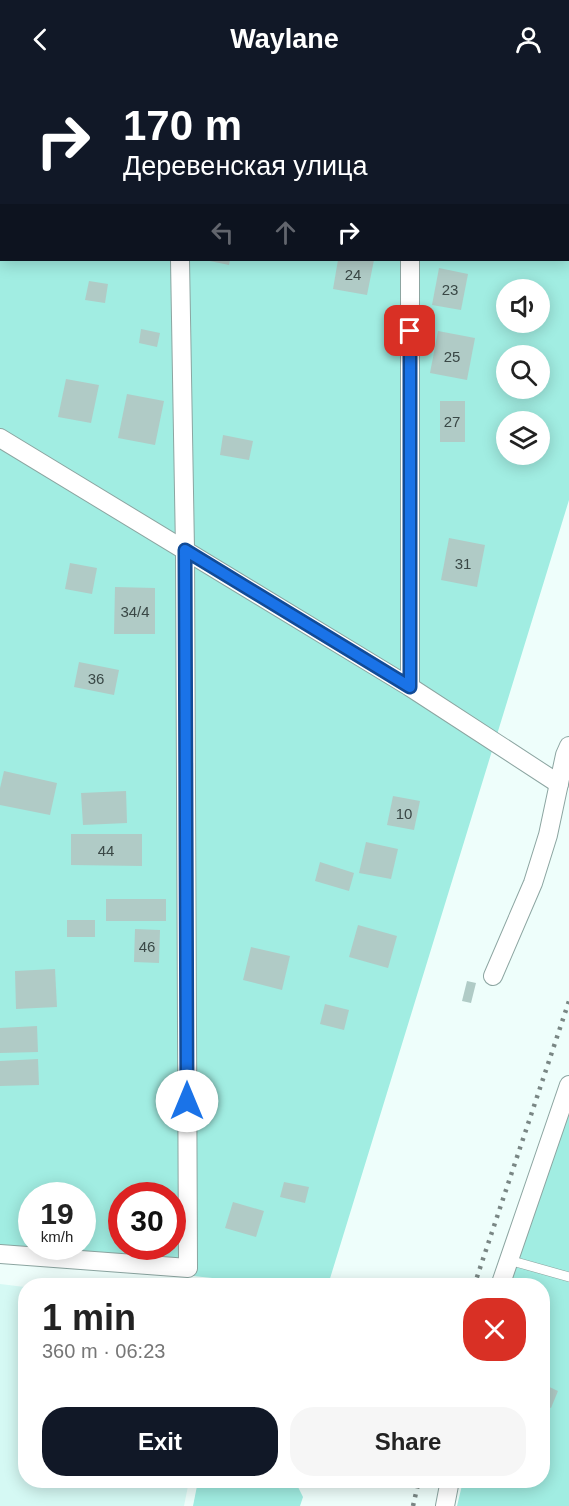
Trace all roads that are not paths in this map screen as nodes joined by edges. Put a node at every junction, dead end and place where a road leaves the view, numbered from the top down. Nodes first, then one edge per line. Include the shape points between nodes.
1 (180, 261) edge
2 (410, 261) edge
3 (0, 438) edge
4 (185, 550) junction
5 (410, 687) junction
6 (569, 746) edge
7 (559, 784) junction
8 (493, 976) dead end
9 (569, 1085) edge
10 (0, 1254) edge
11 (509, 1260) junction
12 (569, 1277) edge
13 (503, 1278) edge
14 (448, 1488) edge
15 (445, 1506) edge

1 - 4 street
2 - 5 street
3 - 4 street
4 - 5 street
4 - 10 street via 188,1268
5 - 7 street
6 - 7 street
7 - 8 street via 533,883
9 - 11 street
11 - 12 lane
11 - 13 street
14 - 15 street

